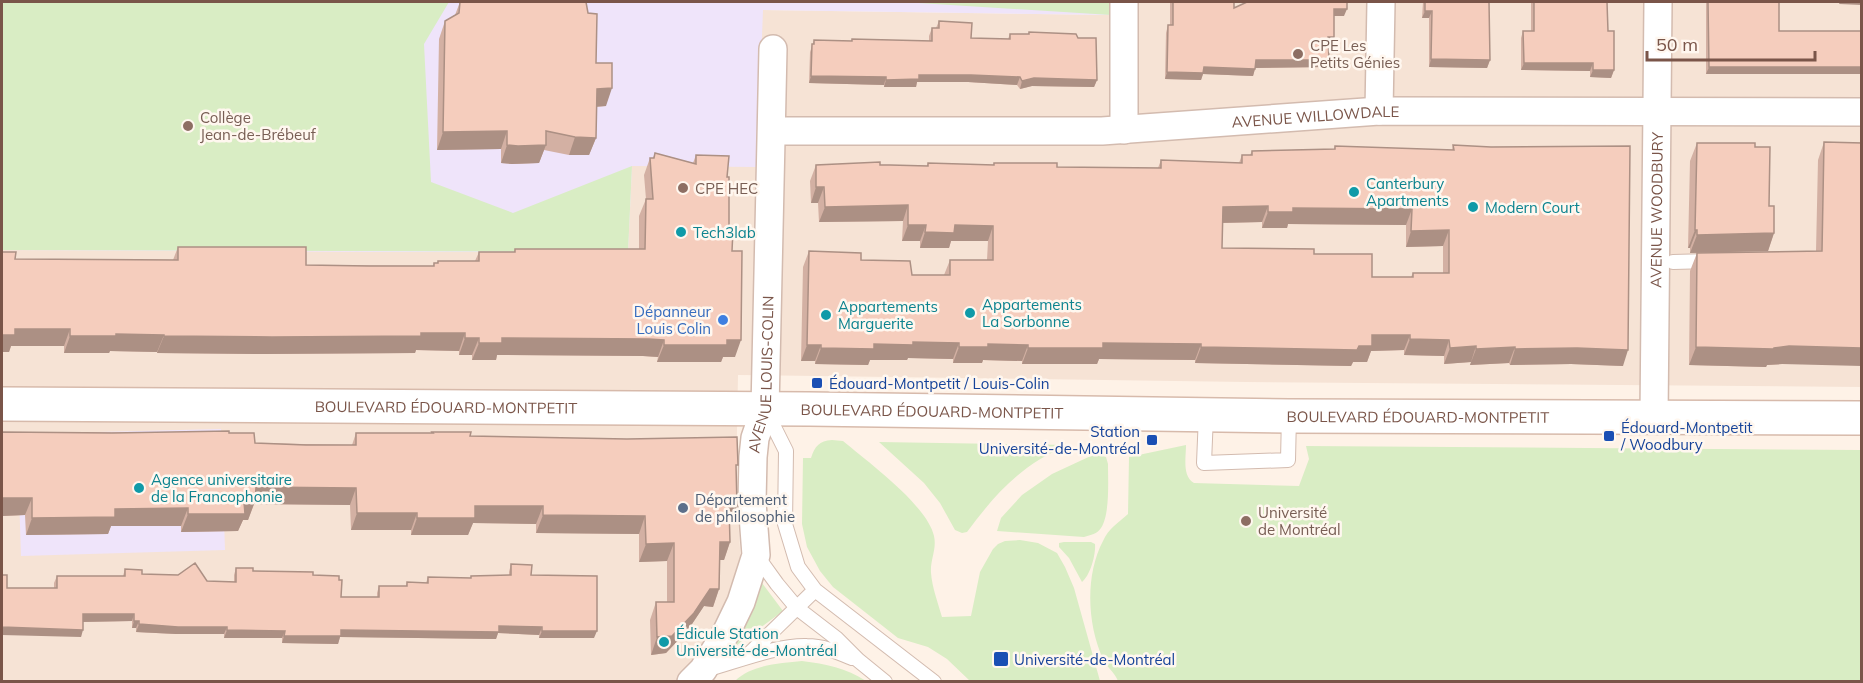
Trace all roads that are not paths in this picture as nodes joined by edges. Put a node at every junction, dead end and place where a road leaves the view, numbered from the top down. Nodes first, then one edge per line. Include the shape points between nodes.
1 (1124, 2) edge
2 (1381, 2) edge
3 (1658, 2) edge
4 (773, 49) dead end
5 (1379, 111) junction
6 (1862, 112) edge
7 (1656, 113) junction
8 (1124, 130) junction
9 (772, 131) junction
10 (1728, 261) edge
11 (1673, 262) dead end
12 (2, 404) edge
13 (765, 409) junction
14 (1206, 415) junction
15 (1289, 416) junction
16 (1654, 417) junction
17 (1862, 418) edge
18 (756, 555) junction
19 (815, 590) junction
20 (797, 608) junction
21 (744, 659) junction
22 (858, 660) junction
23 (697, 676) edge
24 (885, 681) edge
25 (934, 681) edge

1 - 8 street
2 - 5 street
3 - 7 street, AVENUE WOODBURY
4 - 9 street, AVENUE LOUIS-COLIN
5 - 7 street, AVENUE WILLOWDALE
5 - 8 street, AVENUE WILLOWDALE
6 - 7 street, AVENUE WILLOWDALE
7 - 16 street, AVENUE WOODBURY
8 - 9 street, AVENUE WILLOWDALE
9 - 13 street, AVENUE LOUIS-COLIN
10 - 11 lane
12 - 13 street, BOULEVARD ÉDOUARD-MONTPETIT
13 - 14 street, BOULEVARD ÉDOUARD-MONTPETIT
13 - 18 street, AVENUE LOUIS-COLIN via 753,457
13 - 19 lane via 786,451 785,524 789,541 798,567
14 - 15 street, BOULEVARD ÉDOUARD-MONTPETIT
14 - 15 lane via 1204,463 1288,460
15 - 16 street, BOULEVARD ÉDOUARD-MONTPETIT
16 - 17 street, BOULEVARD ÉDOUARD-MONTPETIT
18 - 20 lane
18 - 23 street, AVENUE LOUIS-COLIN via 727,631
19 - 20 lane
19 - 25 lane
20 - 21 lane
20 - 22 lane
21 - 22 lane via 806,645
21 - 23 lane
22 - 24 lane

